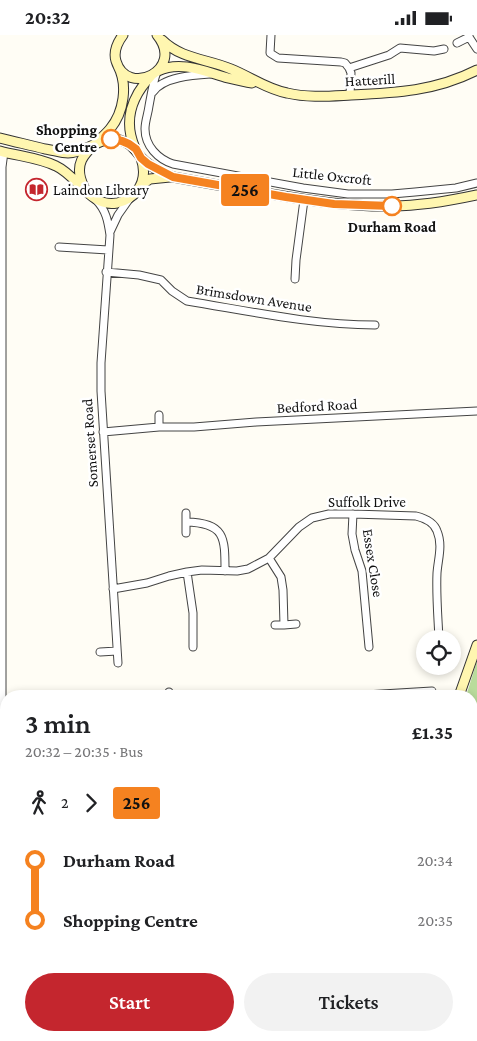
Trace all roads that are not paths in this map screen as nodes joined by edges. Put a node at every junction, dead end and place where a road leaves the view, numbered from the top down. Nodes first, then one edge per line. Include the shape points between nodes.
1 (123, 35) edge
2 (271, 35) edge
3 (158, 36) edge
4 (469, 36) edge
5 (457, 43) dead end
6 (444, 49) dead end
7 (477, 49) edge
8 (118, 66) junction
9 (350, 68) junction
10 (477, 70) edge
11 (155, 74) junction
12 (218, 75) junction
13 (262, 85) junction
14 (350, 95) junction
15 (150, 100) junction
16 (0, 138) edge
17 (94, 144) junction
18 (136, 149) junction
19 (2, 152) edge
20 (141, 158) junction
21 (173, 177) junction
22 (477, 183) edge
23 (141, 185) junction
24 (85, 189) junction
25 (477, 195) edge
26 (131, 197) junction
27 (95, 199) junction
28 (304, 200) junction
29 (110, 235) junction
30 (59, 247) dead end
31 (108, 250) junction
32 (106, 272) junction
33 (295, 279) dead end
34 (375, 325) dead end
35 (477, 411) edge
36 (159, 415) dead end
37 (159, 427) junction
38 (103, 432) junction
39 (186, 513) dead end
40 (353, 513) junction
41 (186, 522) junction
42 (186, 533) dead end
43 (269, 558) junction
44 (225, 571) junction
45 (188, 572) junction
46 (113, 589) junction
47 (296, 624) dead end
48 (275, 625) dead end
49 (284, 625) junction
50 (439, 630) edge
51 (477, 645) edge
52 (193, 647) dead end
53 (369, 647) dead end
54 (117, 651) junction
55 (100, 652) dead end
56 (118, 663) dead end
57 (2, 690) edge
58 (461, 690) edge

1 - 8 street via 115,52
2 - 9 street via 270,53 278,58 341,62
3 - 11 street via 165,54
3 - 13 street, Hatterill via 183,54 231,69
4 - 5 street
4 - 7 street
6 - 9 street via 400,48
8 - 11 street, Hatterill via 138,79
8 - 17 street via 124,83 117,118
9 - 14 street
10 - 14 street, Hatterill via 448,82 406,92
11 - 12 street, Hatterill via 181,66
11 - 15 street, Little Oxcroft
11 - 18 street via 139,90 130,116 129,129
12 - 13 street, Hatterill
12 - 15 street via 168,81 157,88
13 - 14 street, Hatterill via 297,95
15 - 22 street, Little Oxcroft via 146,123 148,141 155,154 172,165 348,194 392,194
16 - 17 street via 64,153
17 - 18 street via 117,139
17 - 24 street via 81,163 81,181
18 - 20 street
19 - 24 street via 57,166
19 - 57 street
20 - 21 street
20 - 23 street via 144,173
21 - 23 street via 150,179
21 - 28 street
23 - 26 street
24 - 27 street
25 - 28 street via 443,202 392,206
26 - 27 street via 114,203
26 - 29 street, Somerset Road via 118,215
27 - 29 street, Somerset Road via 107,216
28 - 33 street
29 - 31 street, Somerset Road
30 - 31 street
31 - 32 street, Somerset Road
32 - 34 street, Brimsdown Avenue via 161,280 187,301 309,321
32 - 38 street, Somerset Road via 101,363
35 - 37 street, Bedford Road
36 - 37 street
37 - 38 street, Bedford Road
38 - 46 street, Somerset Road
39 - 41 street
40 - 43 street, Suffolk Drive via 312,518
40 - 50 street, Suffolk Drive via 416,516 426,519 436,529 440,547 437,572
40 - 53 street, Essex Close via 352,534 362,571
41 - 42 street
41 - 44 street via 207,524 217,529 222,538
43 - 44 street, Suffolk Drive via 248,569
43 - 49 street via 283,590
44 - 45 street, Suffolk Drive
45 - 46 street, Suffolk Drive
45 - 52 street
46 - 54 street, Somerset Road
47 - 49 street
48 - 49 street
51 - 58 street
54 - 55 street
54 - 56 street, Somerset Road

